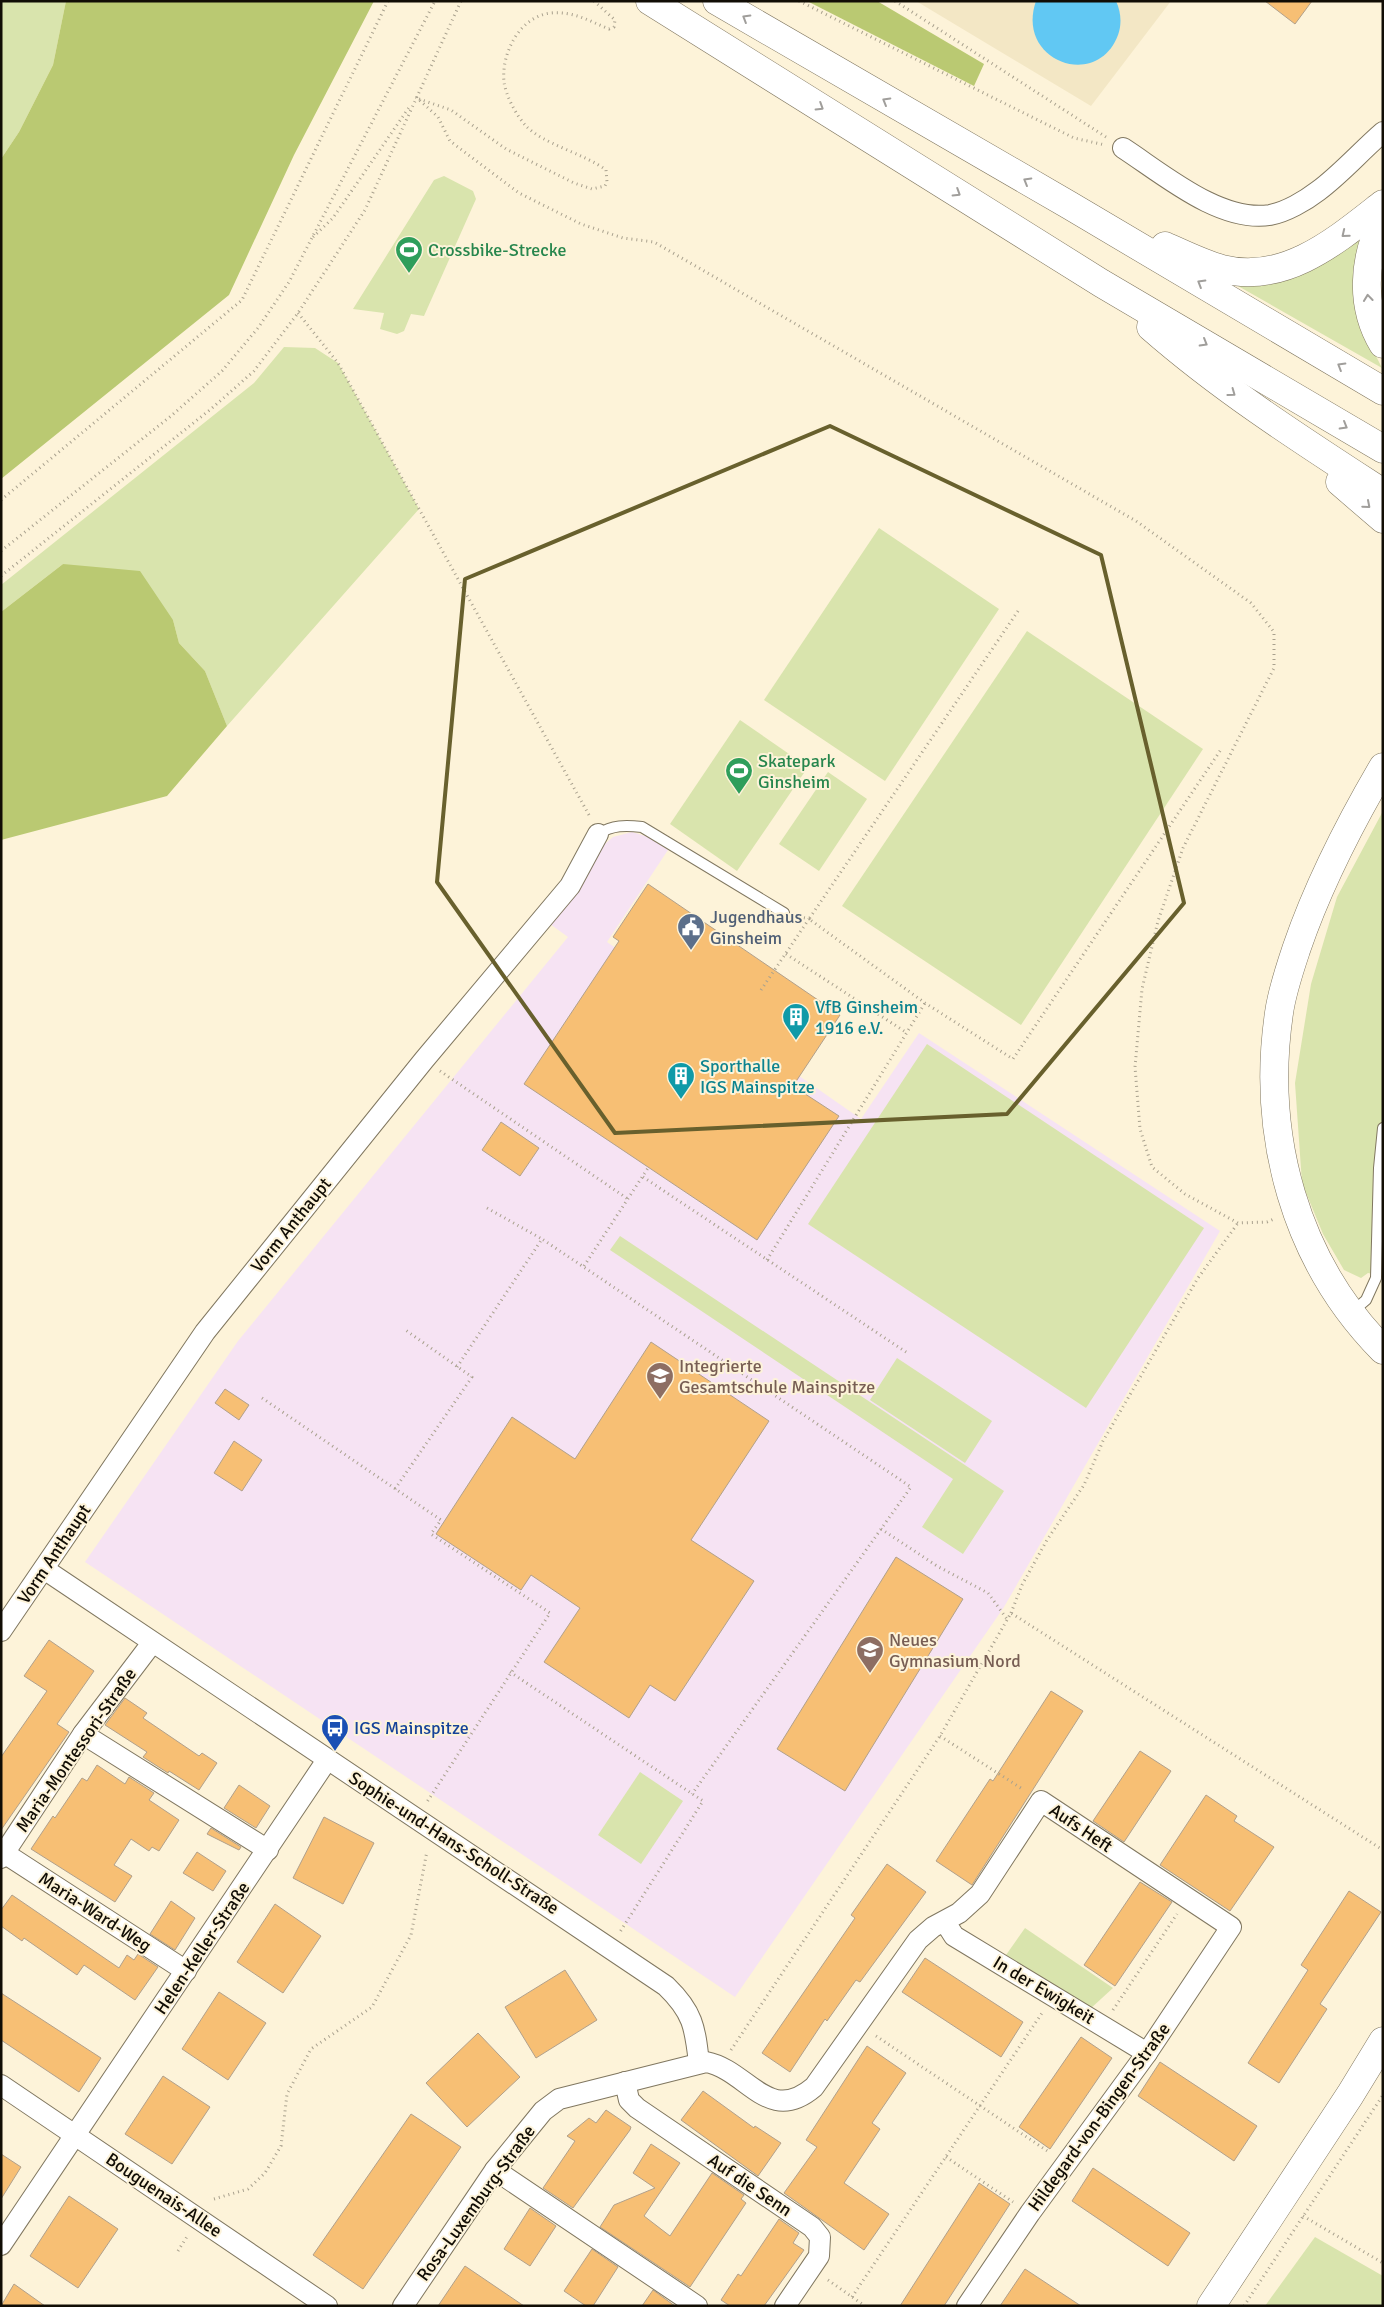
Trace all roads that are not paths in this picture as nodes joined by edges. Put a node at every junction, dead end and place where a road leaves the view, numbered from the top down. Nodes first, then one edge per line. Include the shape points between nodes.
1 (650, 1) edge
2 (717, 1) edge
3 (1383, 132) edge
4 (1124, 148) road end
5 (1383, 204) edge
6 (1069, 205) junction
7 (1383, 220) edge
8 (1101, 283) junction
9 (1383, 344) edge
10 (1383, 390) edge
11 (1264, 416) junction
12 (1383, 449) edge
13 (1383, 493) edge
14 (1383, 519) edge
15 (1383, 767) edge
16 (598, 834) joint
17 (784, 913) road end
18 (1383, 1128) edge
19 (1350, 1314) junction
20 (1383, 1350) edge
21 (44, 1569) junction
22 (1, 1631) edge
23 (152, 1643) junction
24 (83, 1734) junction
25 (327, 1760) junction
26 (268, 1850) junction
27 (3, 1855) edge
28 (980, 1894) joint
29 (945, 1922) junction
30 (1230, 1927) joint
31 (186, 1972) junction
32 (1383, 2041) edge
33 (1147, 2053) junction
34 (699, 2063) junction
35 (625, 2082) junction
36 (1, 2085) edge
37 (76, 2135) junction
38 (495, 2170) junction
39 (1, 2245) edge
40 (327, 2306) edge
41 (403, 2306) edge
42 (697, 2306) edge
43 (785, 2306) edge
44 (967, 2306) edge
45 (1211, 2306) edge

1 -> 8 main road
6 -> 2 main road
3 - 4 street via 1318,191 1294,206 1270,215 1241,214 1218,208
5 -> 6 main road via 1332,244 1296,263 1258,272 1223,269
10 -> 6 main road
9 -> 7 main road via 1375,330 1368,302 1366,275
8 -> 11 main road via 1173,346
8 -> 12 main road
11 - 13 main road
11 -> 14 main road
15 - 19 main road via 1340,844 1313,903 1279,1011 1274,1102 1279,1148 1304,1235
16 - 17 lane via 624,824 642,827
16 - 21 street, Vorm Anthaupt via 570,886 424,1060 205,1332
18 - 19 lane via 1376,1278 1366,1300
19 - 20 main road
21 - 22 street, Vorm Anthaupt
21 - 23 street, Sophie-und-Hans-Scholl-Straße
23 - 24 street, Maria-Montessori-Straße
23 - 25 street, Sophie-und-Hans-Scholl-Straße
24 - 26 street
24 - 27 street, Maria-Montessori-Straße
25 - 26 street, Helen-Keller-Straße
25 - 34 street, Sophie-und-Hans-Scholl-Straße via 666,1986 690,2014 696,2029
26 - 31 street, Helen-Keller-Straße
27 - 31 street, Maria-Ward-Weg
28 - 29 street, Rosa-Luxemburg-Straße
28 - 30 street, Aufs Heft via 1041,1801
29 - 33 street, In der Ewigkeit via 954,1936
29 - 34 street, Rosa-Luxemburg-Straße via 918,1940 814,2086 793,2100 780,2102 767,2097 719,2067
30 - 33 street, Hildegard-von-Bingen-Straße
31 - 37 street, Helen-Keller-Straße
32 - 45 main road
33 - 44 street, Hildegard-von-Bingen-Straße via 1030,2213
34 - 35 street, Rosa-Luxemburg-Straße
35 - 38 street, Rosa-Luxemburg-Straße via 559,2099 542,2111
35 - 43 street, Auf die Senn via 630,2100 637,2108 812,2227 820,2237 820,2250
36 - 37 street, Bouguenais-Allee
37 - 39 street, Helen-Keller-Straße
37 - 40 street, Bouguenais-Allee
38 - 41 street, Rosa-Luxemburg-Straße
38 - 42 street

